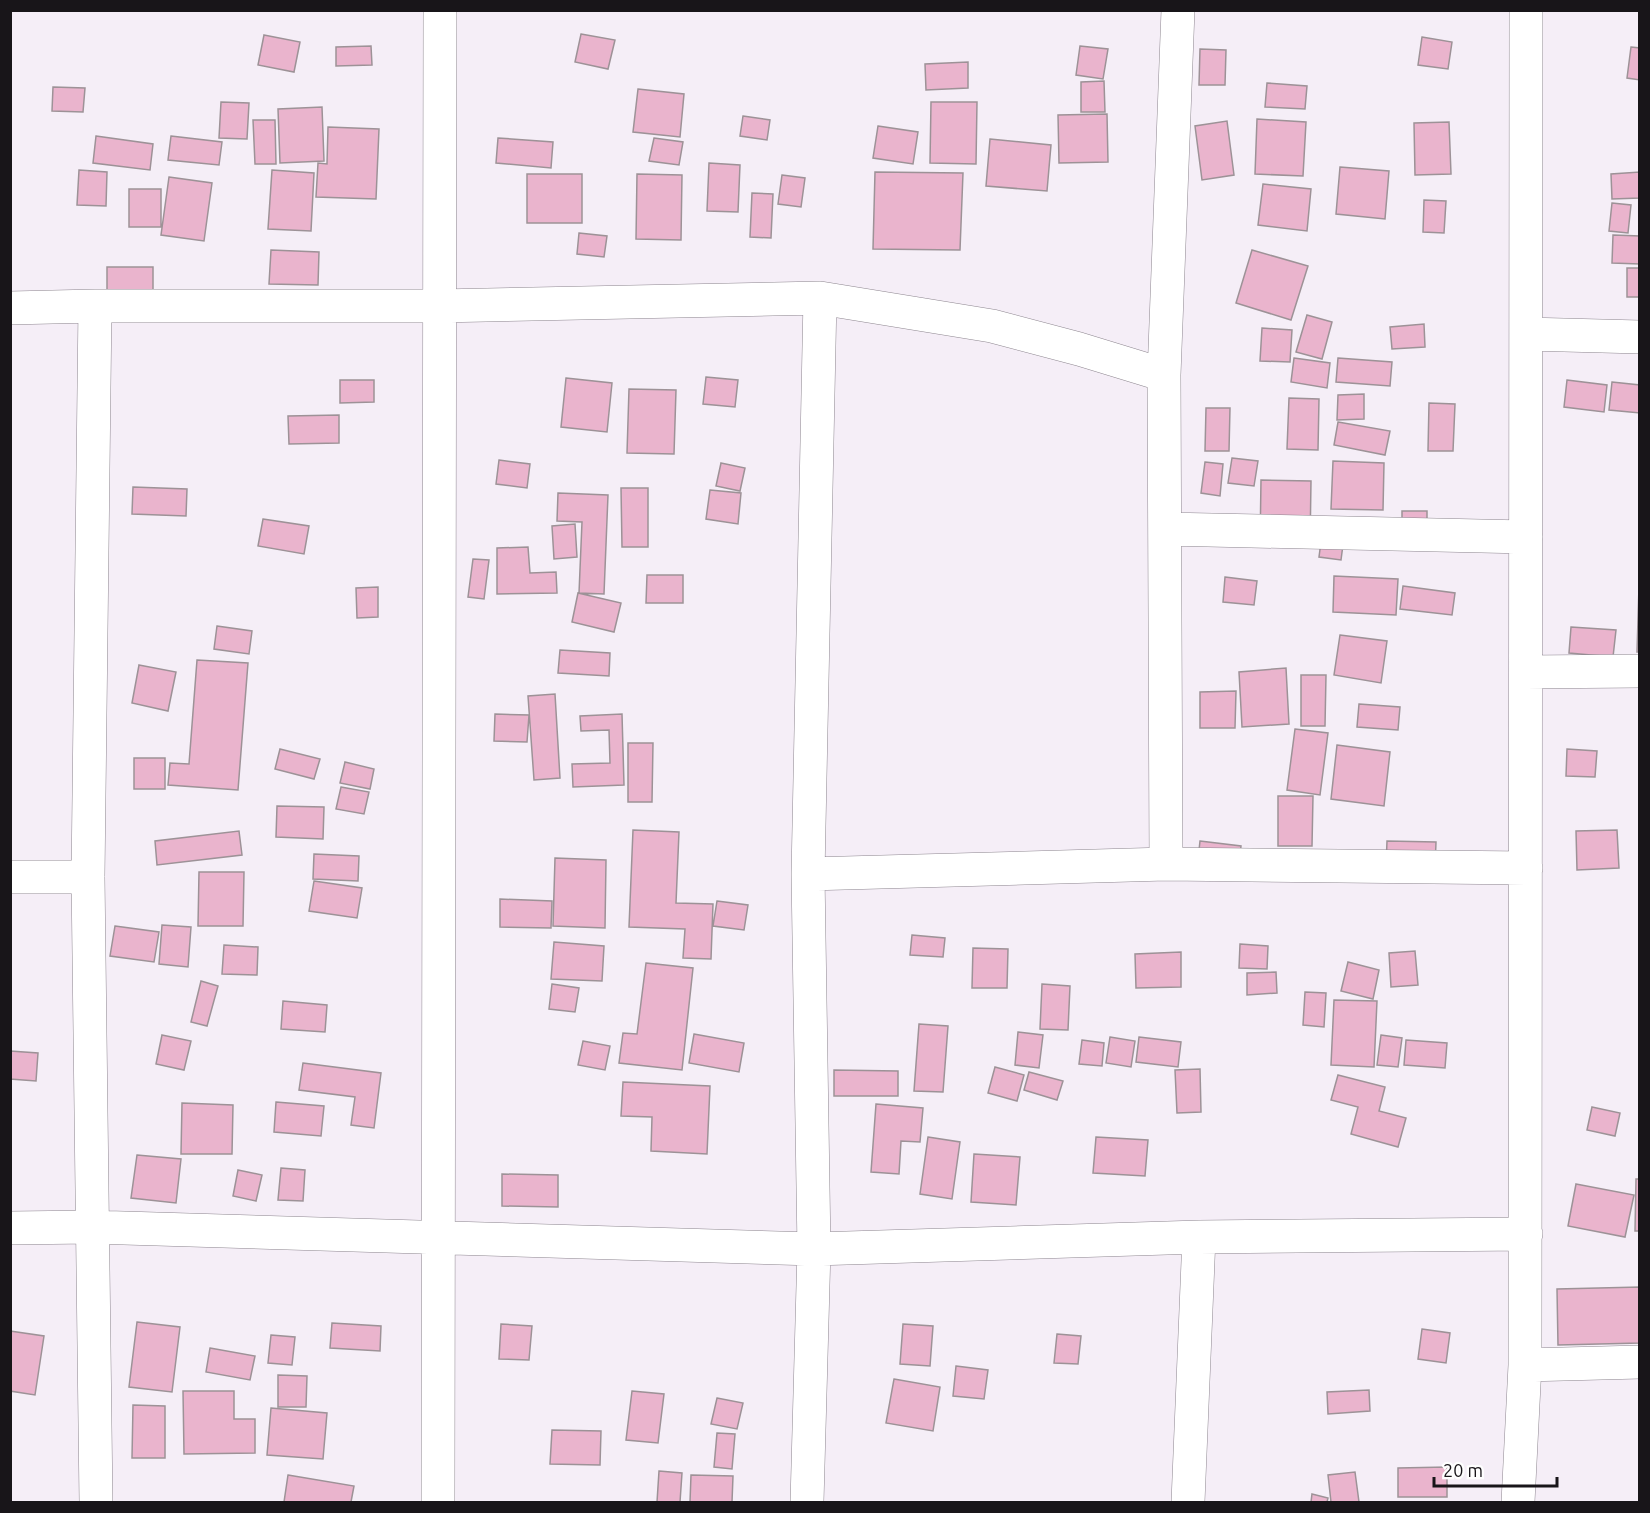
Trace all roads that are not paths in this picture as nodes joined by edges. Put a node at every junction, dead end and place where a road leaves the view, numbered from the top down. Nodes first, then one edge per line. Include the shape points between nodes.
1 (440, 10) edge
2 (1178, 10) edge
3 (1526, 10) edge
4 (820, 298) junction
5 (95, 306) junction
6 (439, 306) junction
7 (10, 308) edge
8 (1526, 334) junction
9 (1640, 337) edge
10 (1164, 375) junction
11 (1165, 529) junction
12 (1526, 537) junction
13 (1640, 671) edge
14 (1526, 672) junction
15 (1167, 864) junction
16 (1526, 868) junction
17 (808, 874) junction
18 (10, 877) edge
19 (88, 877) junction
20 (91, 1227) junction
21 (10, 1228) edge
22 (1526, 1234) junction
23 (438, 1236) junction
24 (1199, 1237) junction
25 (814, 1249) junction
26 (1640, 1362) edge
27 (1525, 1365) junction
28 (96, 1503) edge
29 (438, 1503) edge
30 (807, 1503) edge
31 (1188, 1503) edge
32 (1518, 1503) edge

1 - 6 street
2 - 10 street
3 - 8 street
4 - 6 street
4 - 10 street via 992,326
4 - 17 street
5 - 6 street
5 - 7 street
5 - 19 street
6 - 23 street
8 - 9 street
8 - 12 street
10 - 11 street
11 - 12 street
11 - 15 street
12 - 14 street
13 - 14 street
14 - 16 street
15 - 16 street
15 - 17 street
16 - 22 street
17 - 25 street
18 - 19 street
19 - 20 street
20 - 21 street
20 - 23 street
20 - 28 street
22 - 24 street
22 - 27 street
23 - 25 street
23 - 29 street
24 - 25 street
24 - 31 street
25 - 30 street
26 - 27 street
27 - 32 street

